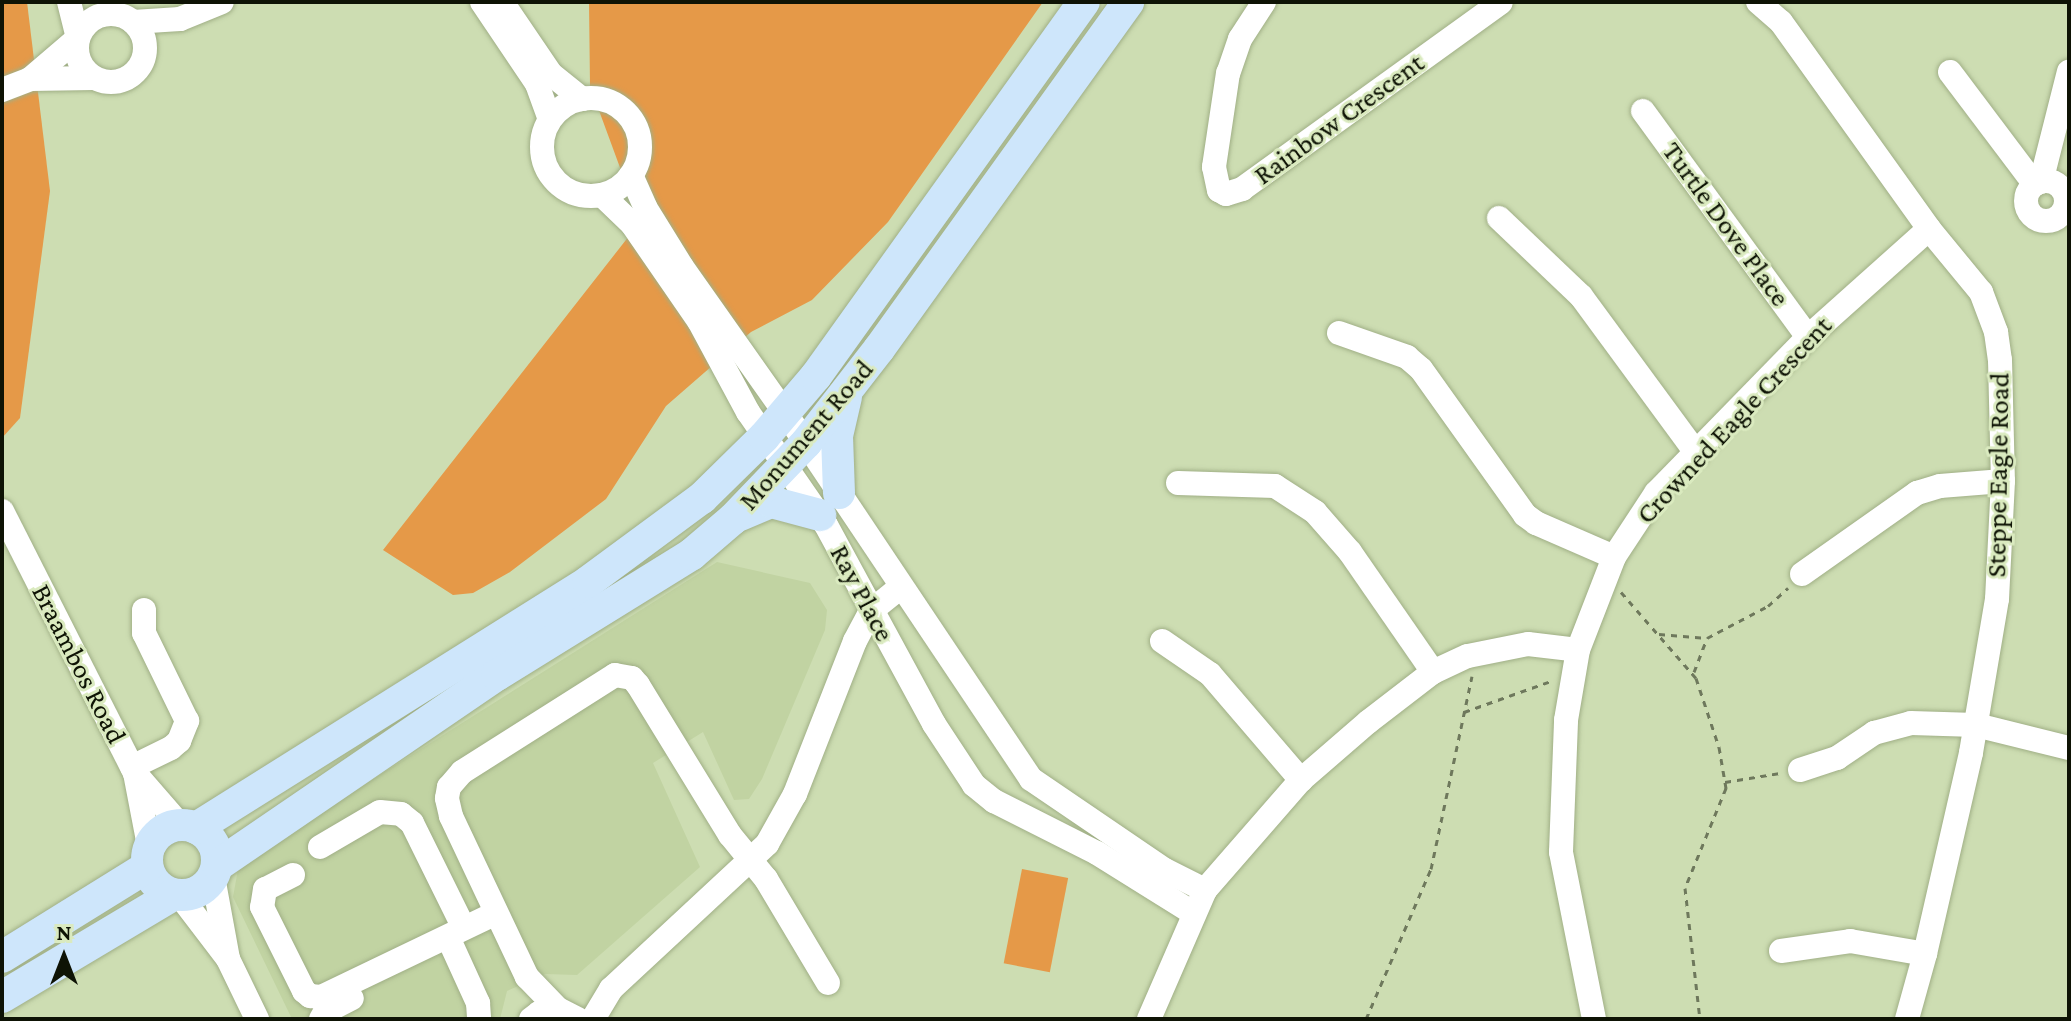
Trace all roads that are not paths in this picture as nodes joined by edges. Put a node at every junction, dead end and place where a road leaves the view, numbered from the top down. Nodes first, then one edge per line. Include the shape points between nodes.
1 (69, 2) edge
2 (222, 2) edge
3 (482, 2) edge
4 (502, 2) edge
5 (1084, 2) edge
6 (1128, 2) edge
7 (1264, 2) edge
8 (1501, 2) edge
9 (1758, 2) edge
10 (115, 12) edge
11 (180, 19) junction
12 (78, 38) junction
13 (146, 51) junction
14 (2069, 71) edge
15 (1950, 72) dead end
16 (94, 78) junction
17 (30, 79) junction
18 (2, 90) edge
19 (582, 99) junction
20 (1643, 111) dead end
21 (550, 119) junction
22 (631, 175) junction
23 (2057, 192) edge
24 (602, 195) junction
25 (1499, 218) dead end
26 (1929, 229) junction
27 (1339, 333) dead end
28 (1808, 337) junction
29 (851, 383) junction
30 (774, 425) junction
31 (796, 454) junction
32 (1697, 454) junction
33 (2003, 481) junction
34 (1178, 483) dead end
35 (829, 504) junction
36 (2, 511) edge
37 (733, 519) junction
38 (1610, 566) junction
39 (1802, 574) road end
40 (901, 587) junction
41 (144, 610) dead end
42 (871, 611) junction
43 (1162, 641) dead end
44 (1576, 661) junction
45 (1433, 672) junction
46 (1976, 725) junction
47 (2069, 748) edge
48 (133, 770) junction
49 (1800, 770) road end
50 (1031, 779) junction
51 (1301, 780) junction
52 (1003, 806) junction
53 (188, 827) junction
54 (320, 847) dead end
55 (148, 856) junction
56 (1126, 858) junction
57 (749, 860) junction
58 (216, 871) junction
59 (293, 875) dead end
60 (1205, 890) junction
61 (176, 895) junction
62 (1193, 913) junction
63 (498, 917) junction
64 (458, 937) junction
65 (1781, 951) dead end
66 (1925, 954) junction
67 (2, 957) edge
68 (228, 959) junction
69 (527, 977) junction
70 (828, 983) dead end
71 (611, 989) junction
72 (2, 997) edge
73 (568, 1013) edge
74 (257, 1019) edge
75 (321, 1019) edge
76 (479, 1019) edge
77 (531, 1019) edge
78 (593, 1019) edge
79 (1149, 1019) edge
80 (1594, 1019) edge
81 (1907, 1019) edge

1 - 12 street
2 - 11 street
3 - 21 street via 537,84
4 - 19 street via 551,74
5 - 30 main road, Monument Road via 890,275
6 - 29 main road, Monument Road
7 - 8 street, Rainbow Crescent via 1240,39 1222,104 1214,167 1219,190 1226,194 1242,189
9 - 26 street, Steppe Eagle Road via 1781,22
10 - 11 street
10 - 12 street via 91,20
10 - 13 street via 141,30
11 - 13 street
12 - 16 street via 79,61
12 - 17 street
13 - 16 street via 127,78
14 - 23 street
15 - 23 street
16 - 17 street
17 - 18 street
19 - 21 street via 561,107
19 - 22 street via 607,100 632,119 640,149
20 - 28 street, Turtle Dove Place
21 - 24 street via 542,134 545,167 569,191
22 - 24 street
22 - 30 street, Ray Place
24 - 30 street, Ray Place via 632,224
25 - 32 street via 1581,296
26 - 28 street, Crowned Eagle Crescent
26 - 33 street, Steppe Eagle Road via 1981,292 1992,316 2000,360
27 - 38 street via 1407,357 1421,369 1525,515
28 - 32 street, Crowned Eagle Crescent
29 - 31 main road, Monument Road
29 - 35 main road via 837,436
30 - 31 street, Ray Place
30 - 53 main road, Monument Road via 702,498 588,582
31 - 35 street, Ray Place
31 - 37 main road, Monument Road
32 - 38 street, Crowned Eagle Crescent via 1641,512
33 - 39 street via 1917,493
33 - 46 street, Steppe Eagle Road via 1997,599
34 - 45 street via 1275,486 1315,512 1350,552
35 - 37 main road via 771,502
35 - 40 street, Ray Place
35 - 42 street, Ray Place
36 - 48 street, Braambos Road
37 - 58 main road, Monument Road via 692,554 497,675
38 - 44 street, Crowned Eagle Crescent
40 - 42 street
40 - 50 street, Ray Place
41 - 48 street via 144,633 187,721 179,741
42 - 52 street, Ray Place via 957,762 974,785
42 - 57 street via 781,825
43 - 51 street via 1210,674
44 - 45 street via 1528,644 1477,653
44 - 80 street, Crowned Eagle Crescent via 1566,720 1561,852
45 - 51 street
46 - 47 street
46 - 49 street via 1893,726 1837,758
46 - 66 street, Steppe Eagle Road
48 - 53 street, Braambos Road
48 - 55 street, Braambos Road
50 - 52 street
50 - 56 street, Ray Place
51 - 60 street
52 - 56 street, Ray Place
53 - 55 main road via 163,831
53 - 58 main road via 212,840
54 - 64 street via 380,812 401,814 412,823
55 - 61 main road via 152,879
55 - 67 main road
56 - 60 street, Ray Place
56 - 62 street, Ray Place
57 - 63 street via 638,685 632,678 615,675 462,772 449,787 451,816
57 - 70 street via 766,879
57 - 71 street
58 - 61 main road via 194,894
58 - 68 street
59 - 64 street via 265,889 262,907 310,996 321,997
60 - 62 street
61 - 68 street
61 - 72 main road
62 - 79 street
63 - 64 street
63 - 69 street
64 - 75 street
64 - 76 street
65 - 66 street via 1850,941
66 - 81 street, Steppe Eagle Road
68 - 74 street
69 - 73 street
69 - 77 street
71 - 73 street
71 - 78 street
73 - 77 street via 539,1013

